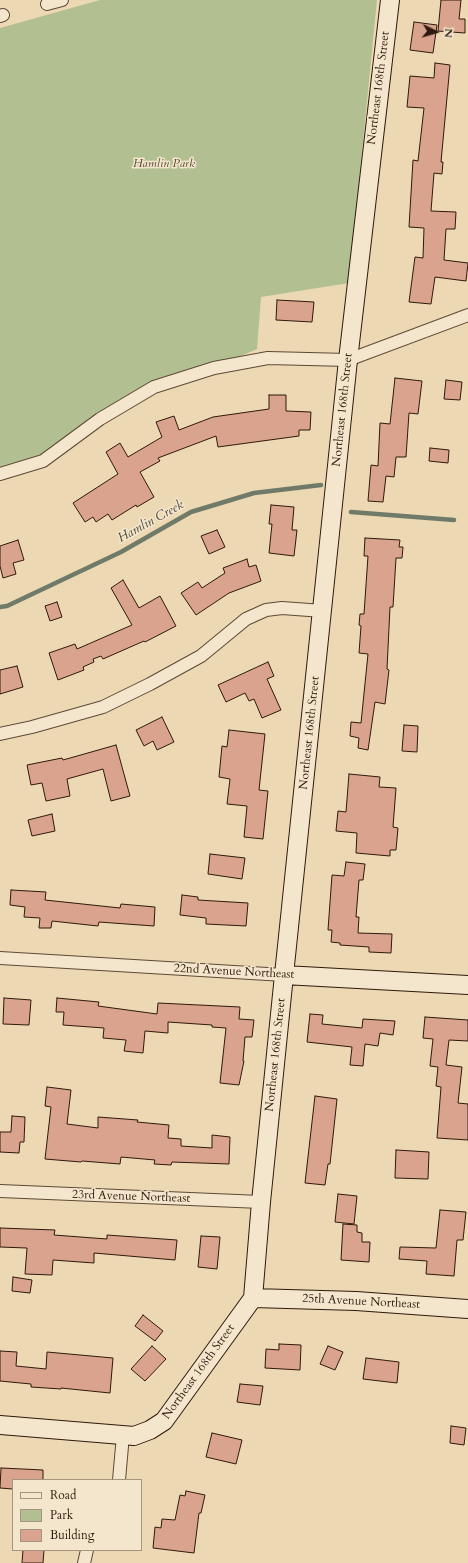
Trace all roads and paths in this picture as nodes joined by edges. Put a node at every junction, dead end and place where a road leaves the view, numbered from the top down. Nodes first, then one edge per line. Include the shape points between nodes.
1 (62, 0) edge
2 (390, 0) edge
3 (47, 4) dead end
4 (468, 315) edge
5 (348, 360) junction
6 (0, 474) edge
7 (323, 610) junction
8 (0, 734) edge
9 (0, 958) edge
10 (284, 975) junction
11 (468, 985) edge
12 (0, 1191) edge
13 (261, 1202) junction
14 (253, 1298) junction
15 (468, 1309) edge
16 (0, 1425) edge
17 (123, 1435) junction
18 (119, 1479) edge
19 (87, 1551) edge
20 (84, 1563) edge

1 - 3 street
2 - 5 street, Northeast 168th Street
4 - 5 street
5 - 6 street via 268,358 214,368 154,387 100,419 43,461
5 - 7 street, Northeast 168th Street
7 - 8 street via 266,610 246,619 201,656 104,707
7 - 10 street, Northeast 168th Street
9 - 10 street, 22nd Avenue Northeast
10 - 11 street, 22nd Avenue Northeast
10 - 13 street, Northeast 168th Street
12 - 13 street, 23rd Avenue Northeast
13 - 14 street, Northeast 168th Street
14 - 15 street, 25th Avenue Northeast via 356,1301
14 - 17 street, Northeast 168th Street via 164,1421 134,1436
16 - 17 street
17 - 18 street
19 - 20 street

